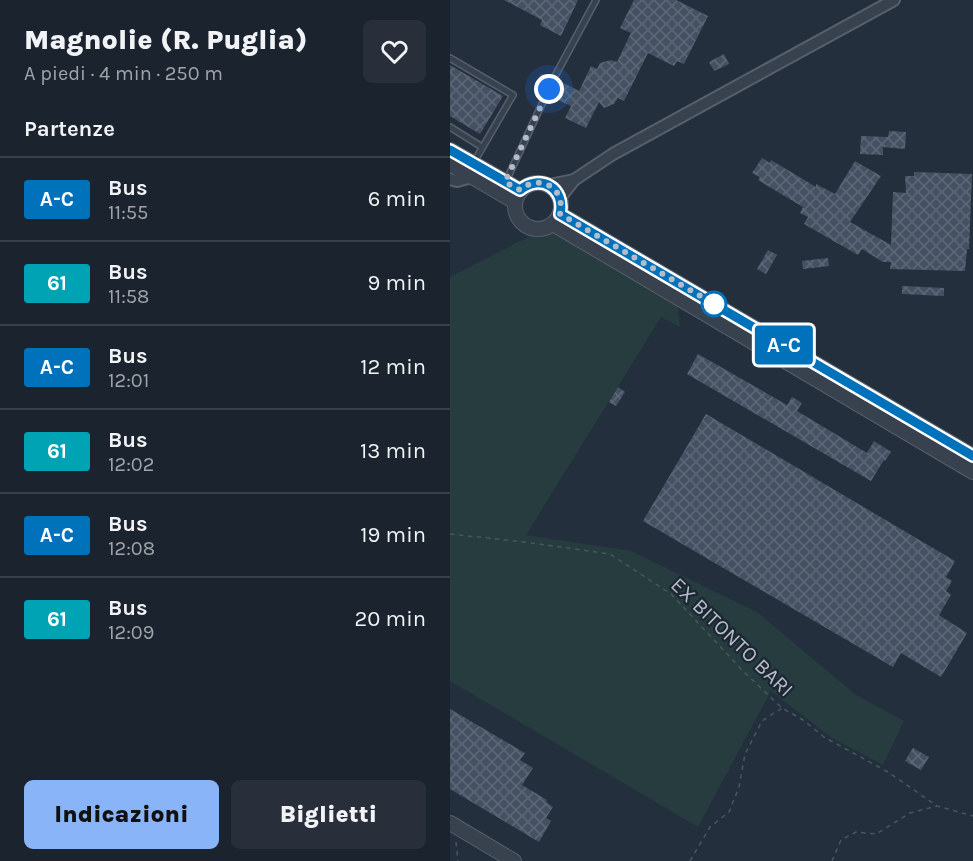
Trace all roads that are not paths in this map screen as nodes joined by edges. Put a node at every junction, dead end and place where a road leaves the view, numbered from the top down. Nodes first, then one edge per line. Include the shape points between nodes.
1 (596, 0) edge
2 (894, 0) edge
3 (450, 58) edge
4 (554, 78) dead end
5 (549, 89) dead end
6 (450, 127) edge
7 (482, 147) junction
8 (450, 150) edge
9 (450, 164) edge
10 (473, 170) junction
11 (450, 179) edge
12 (574, 180) junction
13 (505, 182) junction
14 (549, 185) junction
15 (517, 196) junction
16 (560, 198) junction
17 (556, 219) junction
18 (973, 456) edge
19 (973, 472) edge
20 (452, 824) edge
21 (514, 861) edge

1 - 4 lane
2 - 12 street via 613,154
3 - 7 lane via 513,95
5 - 13 lane
6 - 7 lane
7 - 10 lane
8 - 10 street
9 - 10 street
10 - 11 street via 457,181
10 - 13 street
10 - 15 street
12 - 14 street
12 - 16 street
13 - 15 street
14 - 15 street via 526,185
14 - 16 street
15 - 17 street via 515,211 527,227 540,229
16 - 17 street
17 - 18 street
17 - 19 street
20 - 21 street

